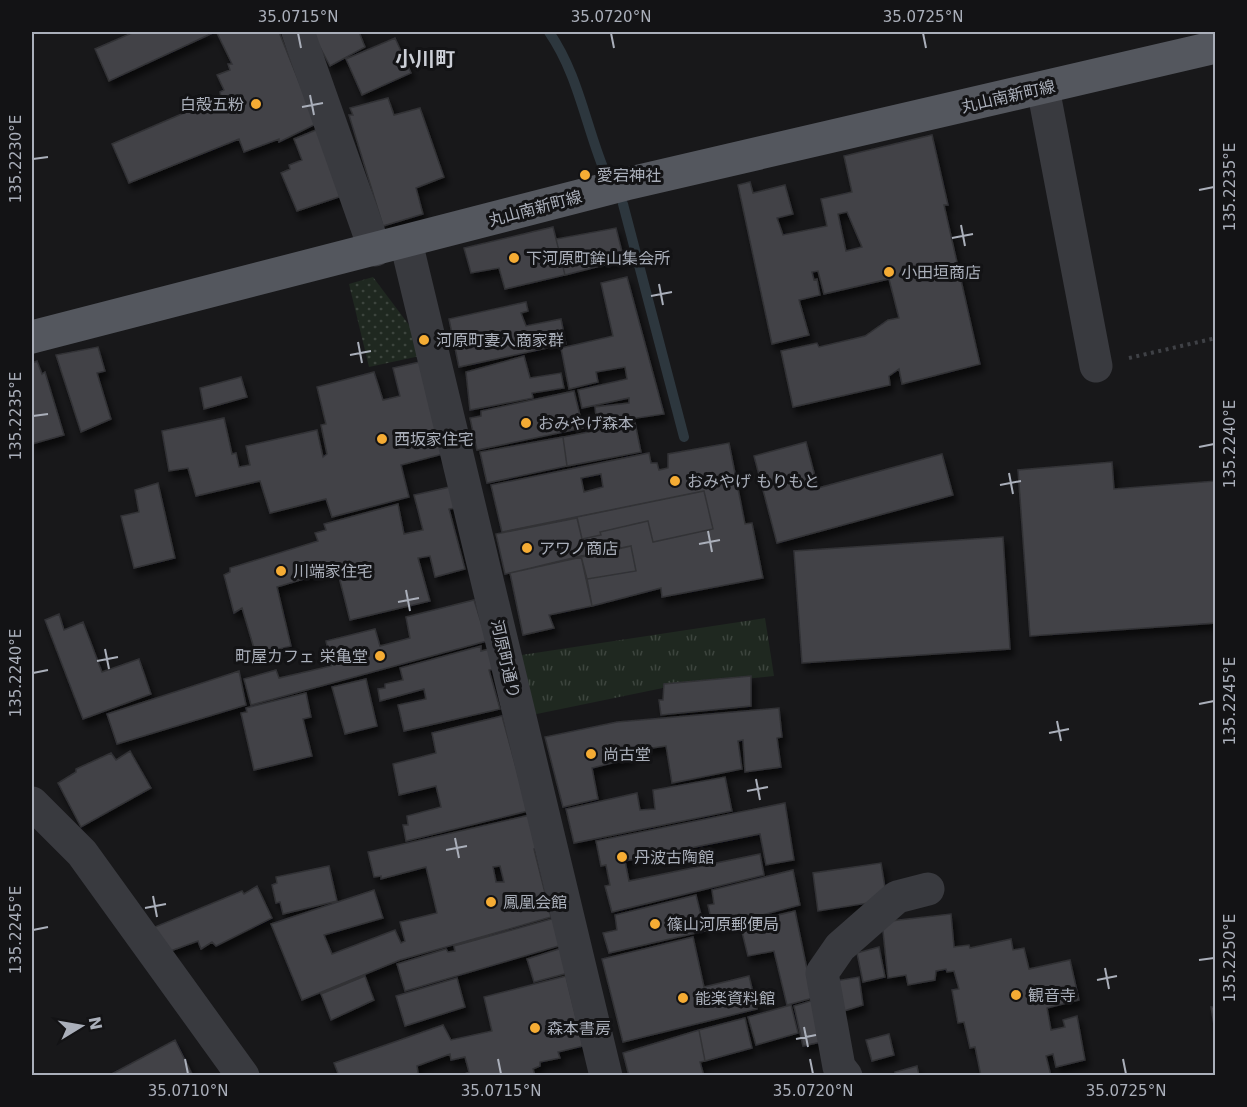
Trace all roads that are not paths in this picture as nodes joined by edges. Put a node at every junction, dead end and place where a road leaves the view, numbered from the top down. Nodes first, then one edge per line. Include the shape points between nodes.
1 (298, 32) edge
2 (1215, 47) edge
3 (1043, 88) junction
4 (391, 246) junction
5 (32, 337) edge
6 (1096, 366) road end
7 (32, 803) edge
8 (928, 889) dead end
9 (832, 1073) edge
10 (243, 1076) edge
11 (606, 1076) edge

1 - 4 street, 河原町通り
2 - 3 main road, 丸山南新町線
3 - 4 main road, 丸山南新町線 via 626,184
3 - 6 street
4 - 5 main road, 丸山南新町線
4 - 11 street, 河原町通り
7 - 10 street via 82,853
8 - 9 street via 897,897 840,947 822,973

